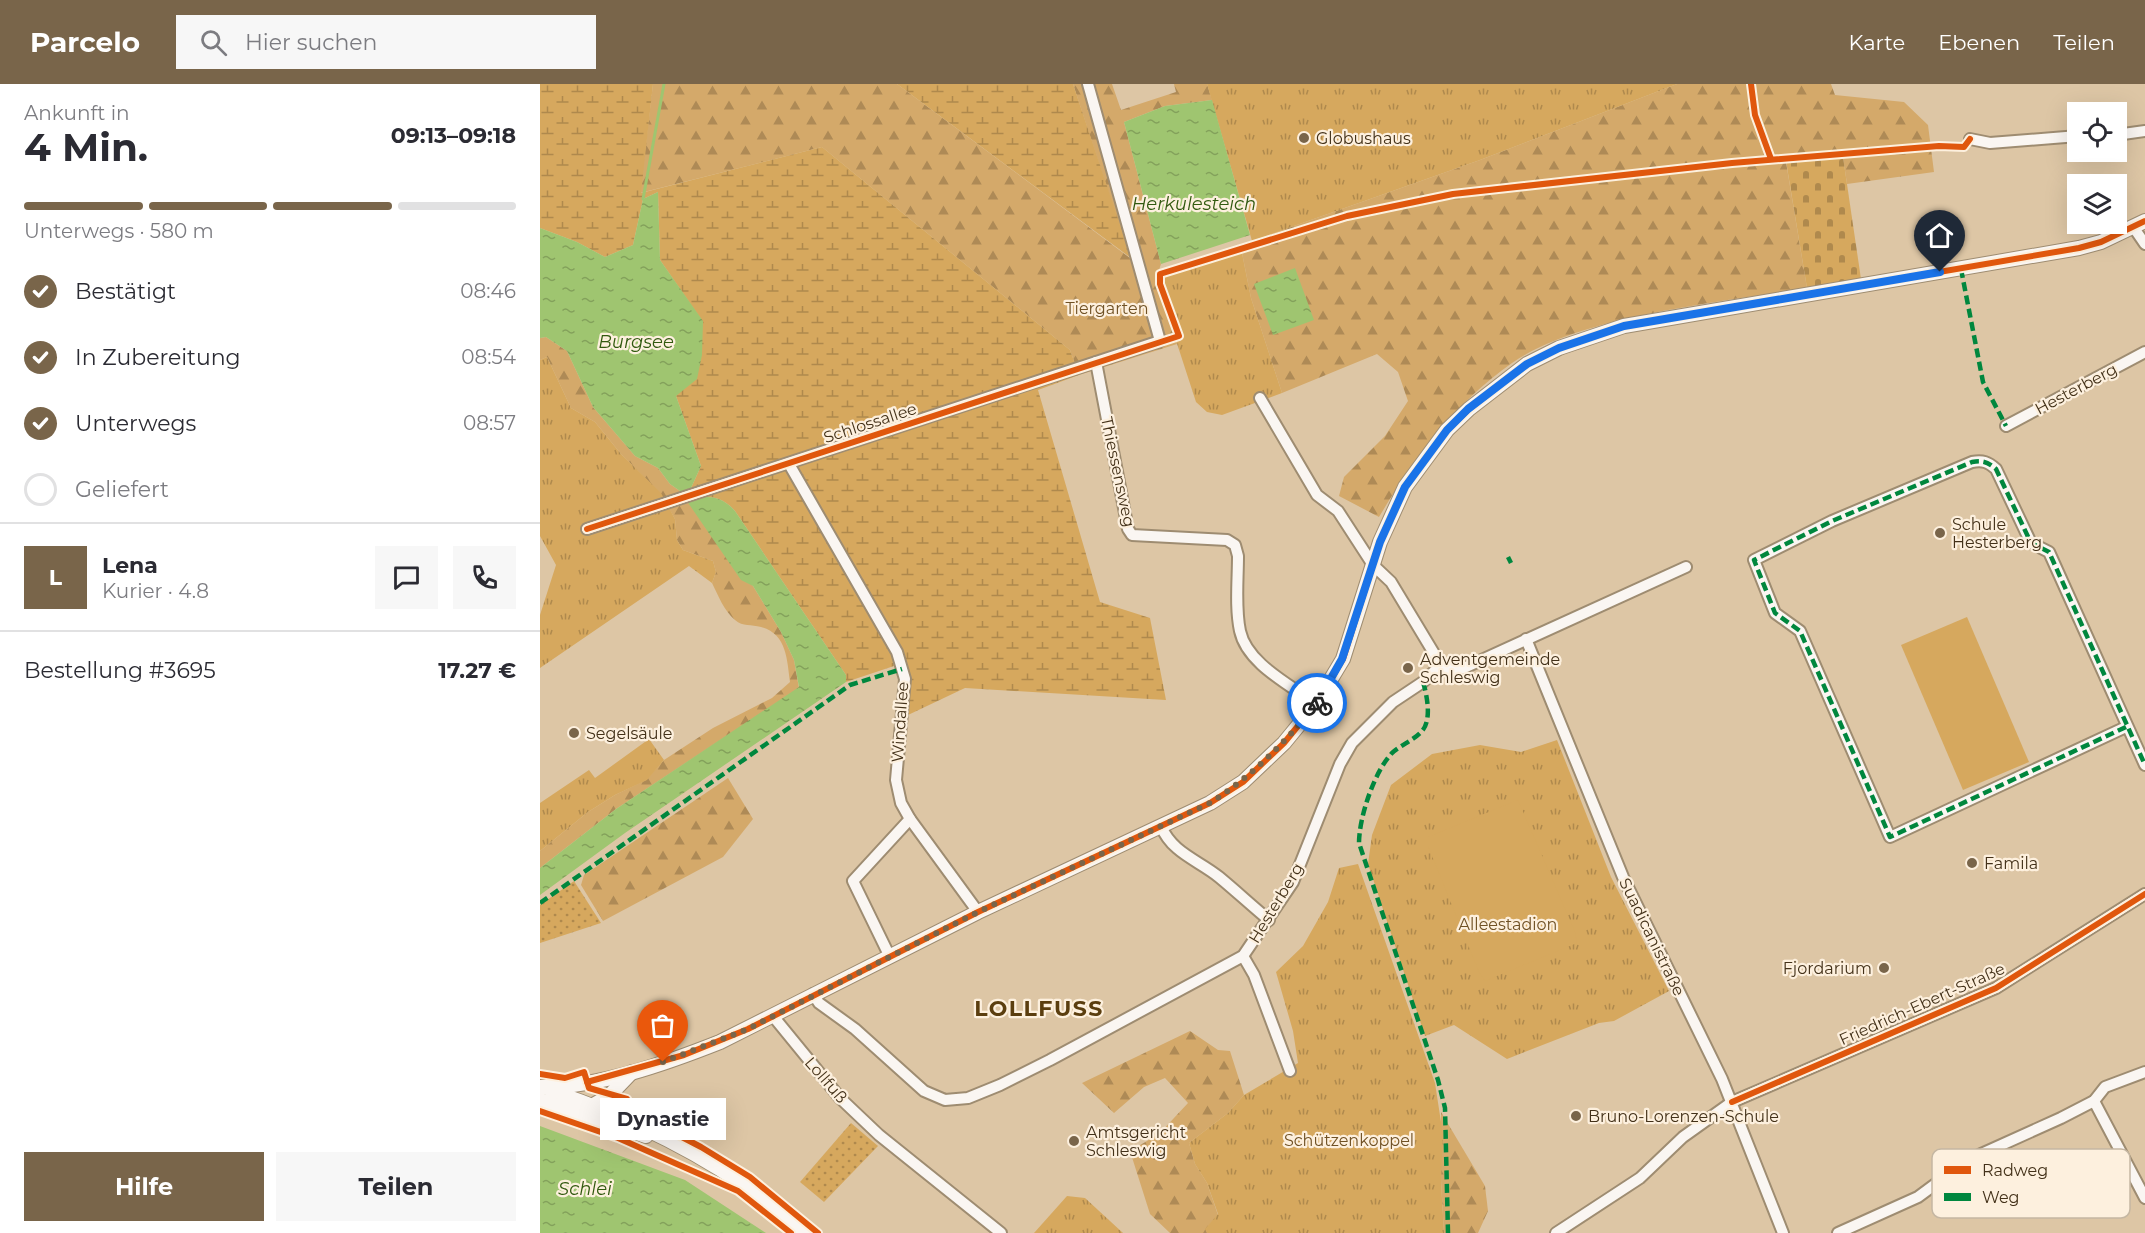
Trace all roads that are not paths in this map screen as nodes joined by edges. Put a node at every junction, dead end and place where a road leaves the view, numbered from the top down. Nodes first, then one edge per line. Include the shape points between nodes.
1 (1088, 84) edge
2 (2145, 131) edge
3 (2127, 133) edge
4 (2067, 137) edge
5 (1970, 139) dead end
6 (2140, 225) edge
7 (2145, 244) edge
8 (2145, 352) edge
9 (1096, 362) junction
10 (1260, 398) dead end
11 (2006, 426) dead end
12 (789, 464) junction
13 (587, 529) dead end
14 (1373, 565) junction
15 (1686, 567) dead end
16 (1526, 639) junction
17 (1441, 664) junction
18 (1316, 704) junction
19 (2126, 727) junction
20 (2145, 765) edge
21 (910, 819) junction
22 (1161, 826) junction
23 (2145, 894) edge
24 (978, 912) junction
25 (1269, 920) junction
26 (1243, 956) junction
27 (890, 957) junction
28 (813, 994) junction
29 (773, 1016) junction
30 (633, 1070) junction
31 (1290, 1071) dead end
32 (2145, 1072) edge
33 (540, 1087) edge
34 (609, 1096) junction
35 (540, 1100) edge
36 (2094, 1101) junction
37 (1732, 1102) junction
38 (595, 1106) junction
39 (570, 1111) junction
40 (628, 1119) junction
41 (674, 1144) junction
42 (1991, 1149) edge
43 (2119, 1149) edge
44 (2130, 1169) edge
45 (1932, 1187) edge
46 (2145, 1198) edge
47 (806, 1233) edge
48 (1000, 1233) edge
49 (1556, 1233) edge
50 (1783, 1233) edge
51 (1838, 1233) edge

1 - 9 street, Schlossallee via 1160,341
2 - 3 street
4 - 5 street via 1990,143
6 - 7 street
6 - 14 street via 2101,242 2057,252 1624,326 1559,348 1516,373 1447,430 1405,487
8 - 11 street, Hesterberg
9 - 12 street, Schlossallee
9 - 18 street, Thiessensweg via 1128,529 1132,535 1227,540 1235,545 1240,630 1245,644 1253,656
10 - 14 street via 1317,495 1338,511
12 - 13 street, Schlossallee
12 - 21 street, Windallee via 897,652 905,679 896,780 901,803
14 - 17 street via 1391,582
14 - 18 street via 1342,659
15 - 16 street
16 - 17 street via 1464,668 1451,670
16 - 37 street, Suadicanistraße via 1623,877
17 - 25 street, Hesterberg via 1393,702 1352,743 1293,882
18 - 22 street via 1284,743 1243,782
19 - 19 street via 2049,552 2031,543 1996,469 1983,460 1832,521 1754,560 1775,613 1800,631 1890,837
19 - 20 street
21 - 24 street, Windallee
21 - 27 street via 853,881
22 - 24 street
22 - 25 street via 1175,849 1219,877
23 - 37 street, Friedrich-Ebert-Straße via 1996,988
24 - 27 street
25 - 26 street, Hesterberg
26 - 28 street, Hesterberg via 1000,1085 957,1101 924,1090
26 - 31 street
27 - 28 street
28 - 29 street
29 - 30 street via 693,1052
29 - 48 street, Lollfuß via 840,1098 879,1135
30 - 33 street via 564,1087
30 - 34 street
32 - 36 street via 2105,1088
33 - 38 street
34 - 38 street
34 - 40 street
35 - 39 street
36 - 42 street
36 - 43 street
37 - 49 street, Friedrich-Ebert-Straße via 1683,1137 1640,1178
37 - 50 street, Suadicanistraße
38 - 39 street
38 - 40 street
39 - 41 street
40 - 41 street
41 - 47 street via 746,1185
44 - 46 street
45 - 51 street via 1918,1197

